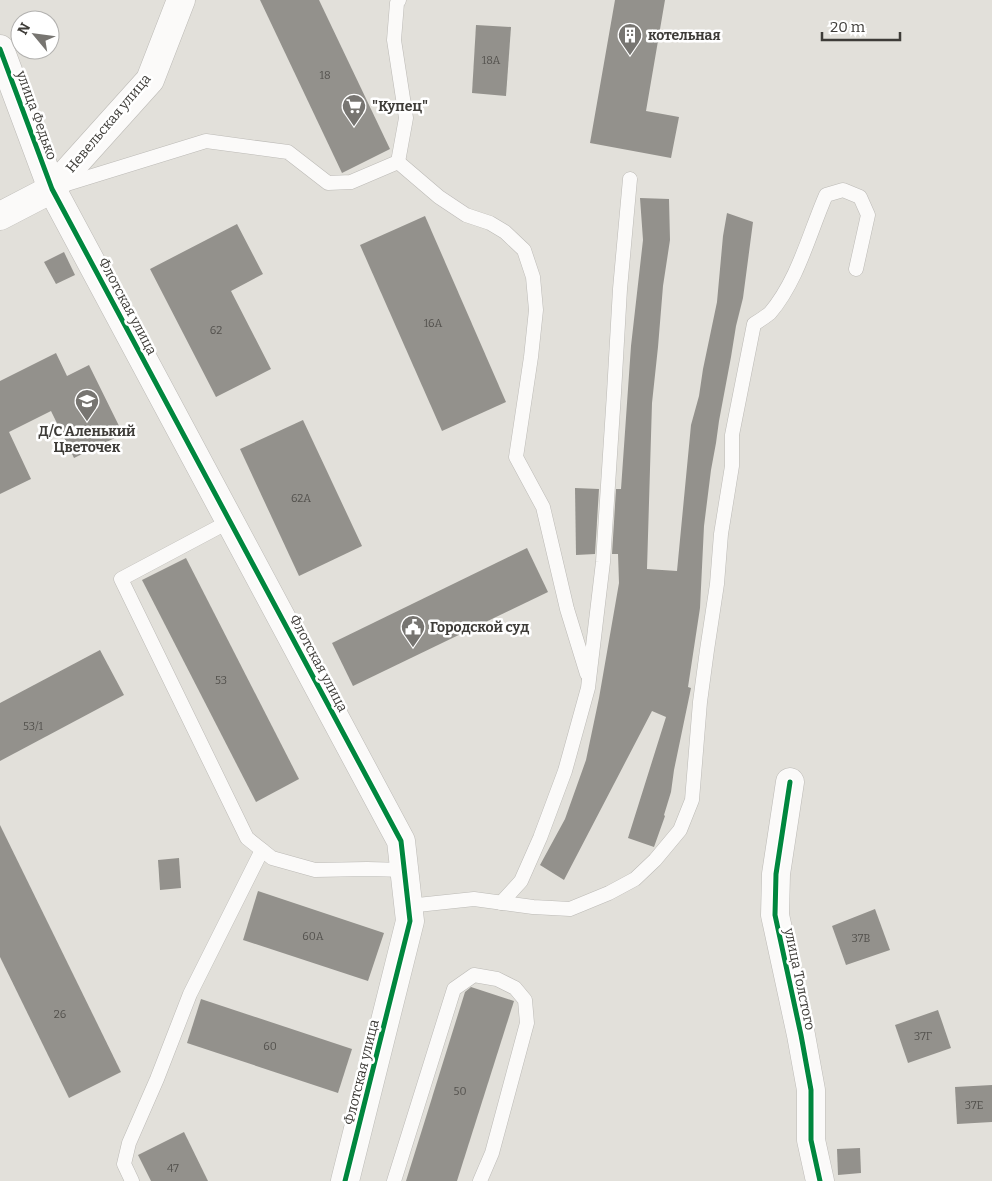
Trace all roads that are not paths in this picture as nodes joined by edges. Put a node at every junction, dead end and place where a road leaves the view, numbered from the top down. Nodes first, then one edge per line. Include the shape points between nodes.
1 (180, 0) edge
2 (399, 0) edge
3 (0, 49) edge
4 (398, 162) junction
5 (630, 178) dead end
6 (52, 189) junction
7 (0, 216) edge
8 (856, 269) dead end
9 (230, 522) junction
10 (589, 679) junction
11 (790, 782) dead end
12 (262, 850) junction
13 (404, 870) junction
14 (501, 903) junction
15 (408, 906) junction
16 (132, 1181) edge
17 (345, 1181) edge
18 (394, 1181) edge
19 (480, 1181) edge
20 (820, 1181) edge

1 - 6 street, Невельская улица via 150,80
2 - 4 lane via 394,40 406,118
3 - 6 street, улица Федько
4 - 6 lane via 351,182 328,184 288,152 206,141
4 - 10 lane via 439,197 466,215 505,232 524,250 533,276 536,310 516,457 542,507 567,609
5 - 10 lane via 603,562
6 - 7 street, Невельская улица
6 - 9 street, Флотская улица
8 - 14 lane via 868,215 860,198 843,190 826,195 802,257 784,292 769,314 754,324 732,435 732,466 706,659 692,800 680,830 635,879 585,903 570,909
9 - 12 lane via 121,579 247,838
9 - 13 street, Флотская улица via 401,841
10 - 14 lane via 565,770 540,838 521,881
11 - 20 street, улица Толстого via 776,874 775,915 803,1044 810,1090 811,1140
12 - 13 lane via 272,858 315,870
12 - 16 lane via 190,994 129,1143 124,1164
13 - 15 street, Флотская улица
14 - 15 lane via 474,899
15 - 17 street, Флотская улица via 410,922
18 - 19 lane via 454,989 474,975 497,979 515,988 525,1000 527,1023 492,1153

